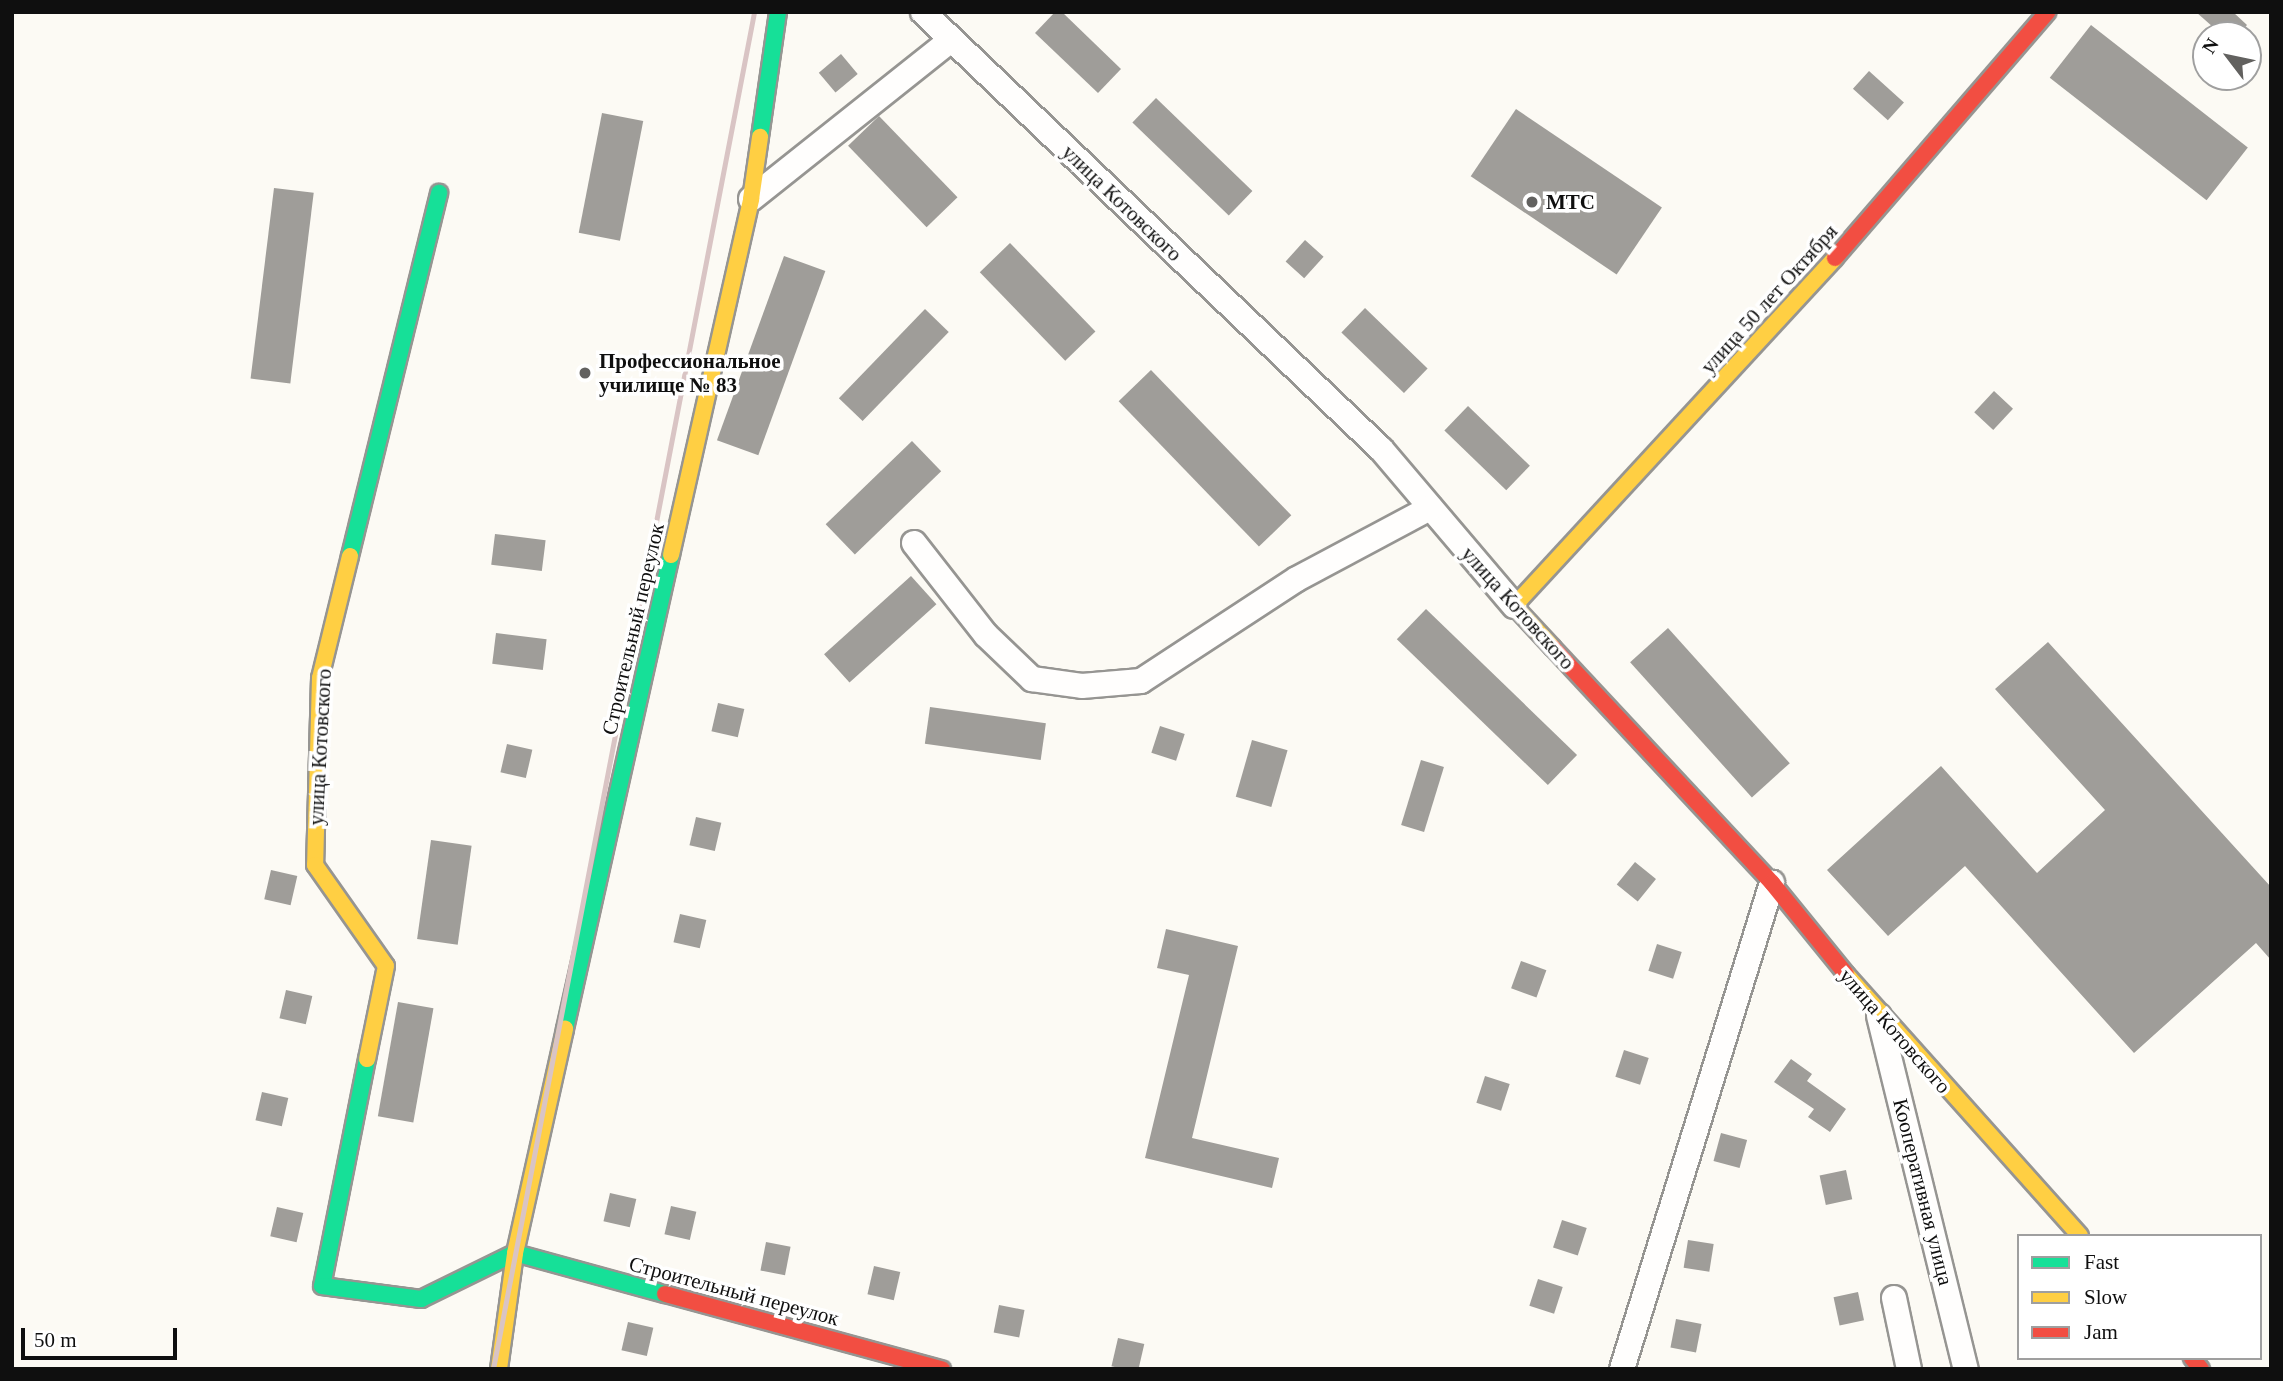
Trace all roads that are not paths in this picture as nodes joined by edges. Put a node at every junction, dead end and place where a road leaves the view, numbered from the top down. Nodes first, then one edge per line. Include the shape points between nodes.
1 (778, 12) edge
2 (923, 12) edge
3 (2047, 12) edge
4 (951, 40) junction
5 (439, 193) dead end
6 (751, 199) junction
7 (1430, 508) junction
8 (914, 543) dead end
9 (1514, 606) junction
10 (1772, 883) junction
11 (1879, 1015) junction
12 (2078, 1234) edge
13 (515, 1253) junction
14 (1894, 1298) dead end
15 (499, 1369) edge
16 (942, 1369) edge
17 (1622, 1369) edge
18 (1909, 1369) edge
19 (1966, 1369) edge

1 - 6 street, Строительный переулок
2 - 4 street, улица Котовского
3 - 9 street, улица 50 лет Октября via 1807,290
4 - 6 street
4 - 7 street, улица Котовского via 1381,450
5 - 13 street, улица Котовского via 320,678 315,865 386,966 322,1286 421,1299
6 - 13 street, Строительный переулок
7 - 8 street via 1297,579 1141,681 1082,686 1031,679 986,635
7 - 9 street, улица Котовского
9 - 10 street, улица Котовского
10 - 11 street, улица Котовского
10 - 17 street
11 - 12 street, улица Котовского
11 - 19 street, Кооперативная улица
13 - 15 street, Строительный переулок
13 - 16 street, Строительный переулок
14 - 18 street

